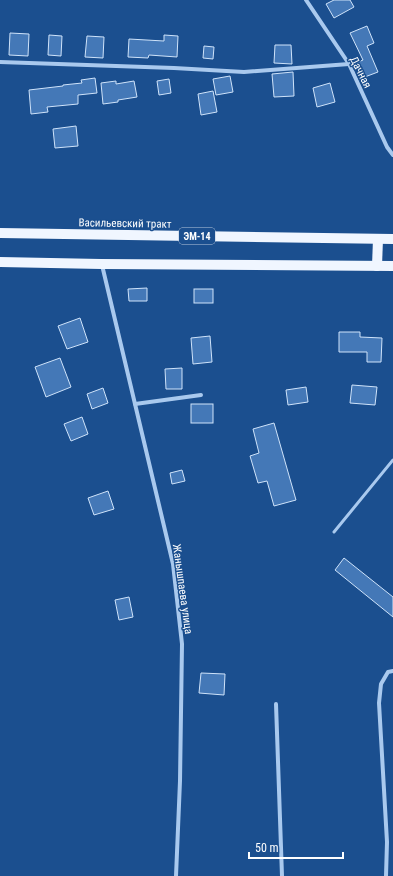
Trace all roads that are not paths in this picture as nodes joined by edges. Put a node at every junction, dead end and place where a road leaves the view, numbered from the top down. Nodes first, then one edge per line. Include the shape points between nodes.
1 (306, 0) edge
2 (0, 62) edge
3 (349, 64) junction
4 (393, 155) edge
5 (0, 233) edge
6 (378, 238) junction
7 (393, 239) edge
8 (0, 262) edge
9 (101, 264) junction
10 (377, 266) junction
11 (393, 266) edge
12 (201, 396) dead end
13 (135, 404) junction
14 (393, 460) edge
15 (334, 532) dead end
16 (393, 671) edge
17 (276, 704) dead end
18 (176, 876) edge
19 (282, 876) edge
20 (386, 876) edge

1 - 3 street, Дачная
2 - 3 street via 244,72
3 - 4 street, Дачная via 387,148
5 - 6 main road, Васильевский тракт / ЭМ-14
6 - 7 main road, Васильевский тракт / ЭМ-14
6 - 10 main road
8 - 9 main road
9 - 10 main road
9 - 13 street, Жанышпаева улица
10 - 11 main road
12 - 13 street
13 - 18 street, Жанышпаева улица via 173,564 182,644
14 - 15 lane
16 - 20 street via 388,672 381,684 379,703 387,842
17 - 19 street

